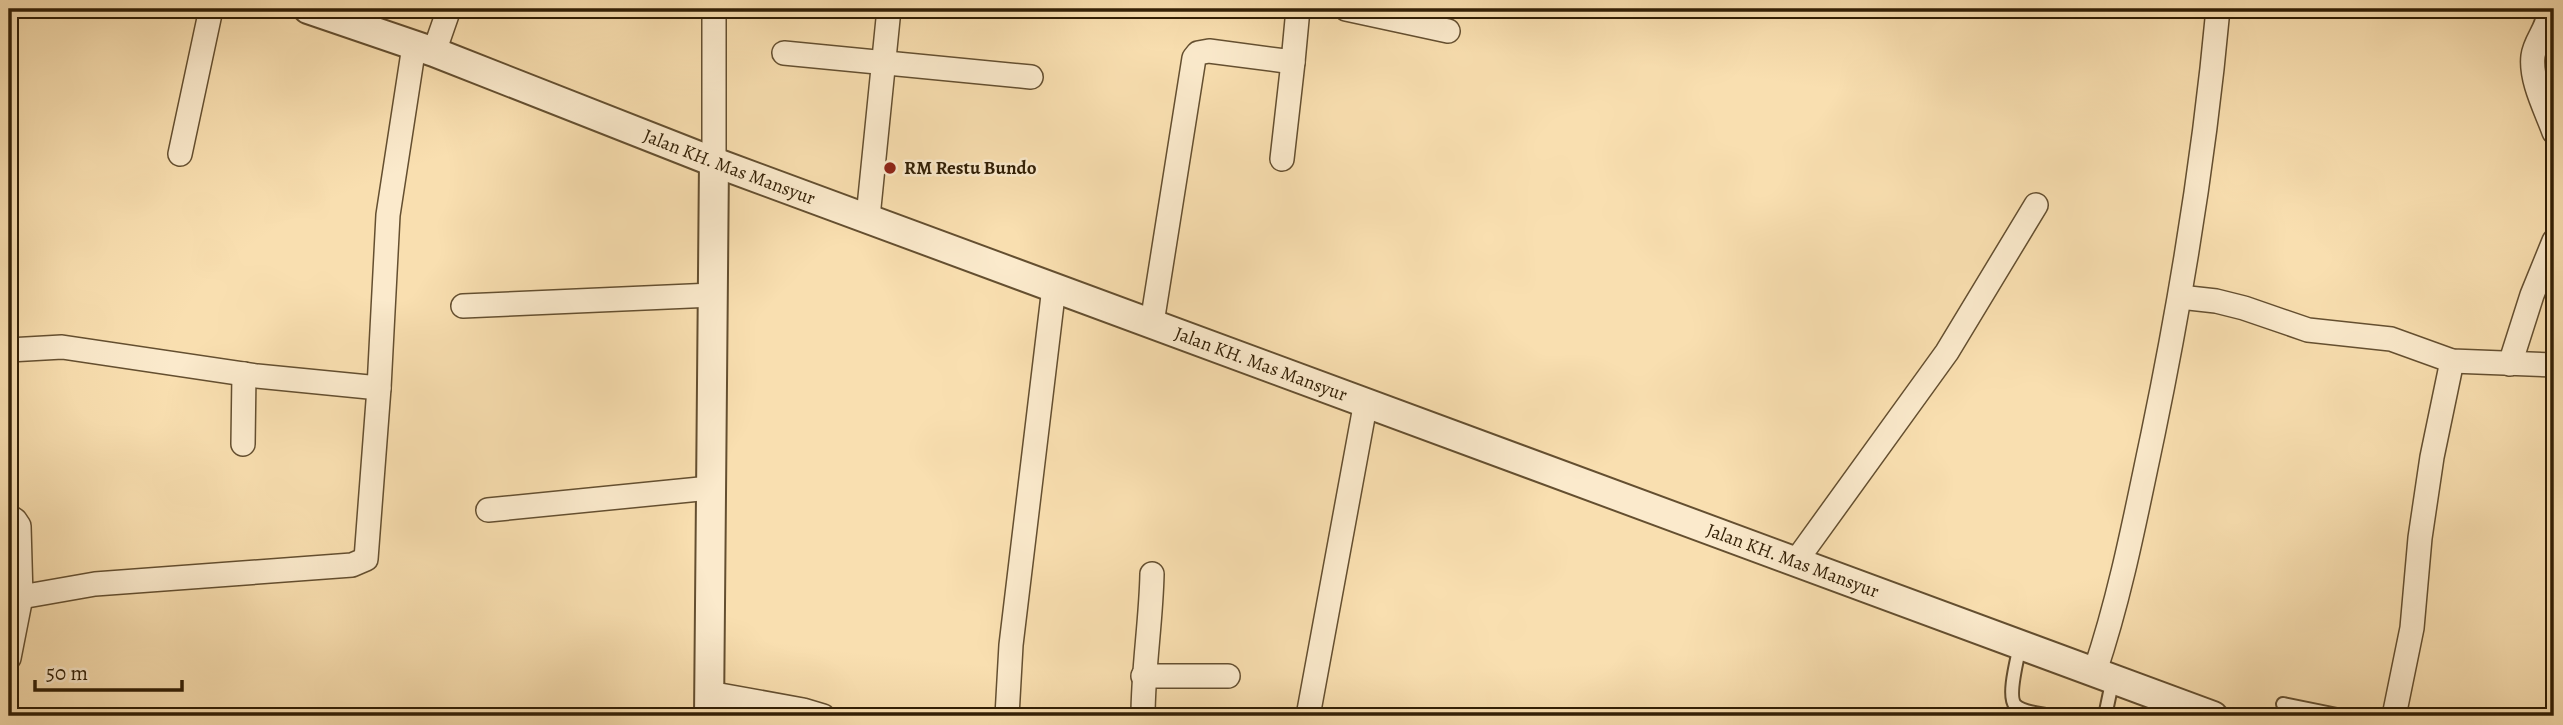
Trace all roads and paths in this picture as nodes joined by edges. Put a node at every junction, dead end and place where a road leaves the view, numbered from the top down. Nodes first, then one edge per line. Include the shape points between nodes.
1 (211, 9) edge
2 (308, 9) edge
3 (449, 9) edge
4 (714, 9) edge
5 (889, 9) edge
6 (1298, 9) edge
7 (1346, 9) edge
8 (2218, 9) edge
9 (2548, 9) edge
10 (1448, 31) dead end
11 (424, 49) junction
12 (784, 53) dead end
13 (1293, 62) junction
14 (885, 64) junction
15 (1031, 77) dead end
16 (2554, 132) edge
17 (180, 154) dead end
18 (1282, 159) dead end
19 (714, 162) junction
20 (2036, 205) dead end
21 (868, 218) junction
22 (2554, 241) edge
23 (1054, 287) junction
24 (713, 295) junction
25 (2180, 298) junction
26 (463, 306) dead end
27 (1152, 323) junction
28 (9, 350) edge
29 (2452, 360) junction
30 (2510, 364) junction
31 (2554, 365) edge
32 (244, 374) junction
33 (379, 388) junction
34 (1366, 401) junction
35 (243, 444) dead end
36 (709, 488) junction
37 (488, 510) dead end
38 (9, 516) edge
39 (1796, 561) junction
40 (1152, 574) dead end
41 (21, 597) junction
42 (2020, 645) junction
43 (9, 658) edge
44 (2104, 675) junction
45 (1143, 676) junction
46 (1228, 676) dead end
47 (2283, 704) dead end
48 (709, 705) edge
49 (823, 716) edge
50 (1007, 716) edge
51 (1143, 716) edge
52 (1308, 716) edge
53 (2053, 716) edge
54 (2105, 716) edge
55 (2213, 716) edge
56 (2342, 716) edge
57 (2394, 716) edge

1 - 17 street
2 - 11 street, Jalan KH. Mas Mansyur
3 - 11 street
4 - 19 street
5 - 14 street
6 - 13 street
7 - 10 street
8 - 25 street
9 - 16 street via 2549,19 2535,46 2533,66
11 - 19 street, Jalan KH. Mas Mansyur
11 - 33 street via 388,215
12 - 14 street
13 - 18 street
13 - 27 street via 1209,51 1194,58
14 - 15 street
14 - 21 street
19 - 21 street, Jalan KH. Mas Mansyur
19 - 24 street
20 - 39 street via 1947,352
21 - 23 street, Jalan KH. Mas Mansyur
22 - 30 street
23 - 27 street, Jalan KH. Mas Mansyur
23 - 50 street via 1011,645
24 - 26 street
24 - 36 street
25 - 29 street via 2244,308 2308,330 2391,339
25 - 44 street
27 - 34 street, Jalan KH. Mas Mansyur
28 - 32 street via 62,347
29 - 30 street
29 - 57 street via 2432,457 2412,628
30 - 31 street
32 - 33 street
32 - 35 street
33 - 41 street via 368,551 358,564 95,584
34 - 39 street, Jalan KH. Mas Mansyur
34 - 52 street
36 - 37 street
36 - 48 street
38 - 41 street via 19,526
39 - 42 street, Jalan KH. Mas Mansyur
40 - 45 street
41 - 43 street
42 - 44 street, Jalan KH. Mas Mansyur
42 - 53 lane via 2014,702 2020,708
44 - 54 lane
44 - 55 street, Jalan KH. Mas Mansyur
45 - 46 street
45 - 51 street
47 - 56 lane
48 - 49 street via 803,710

